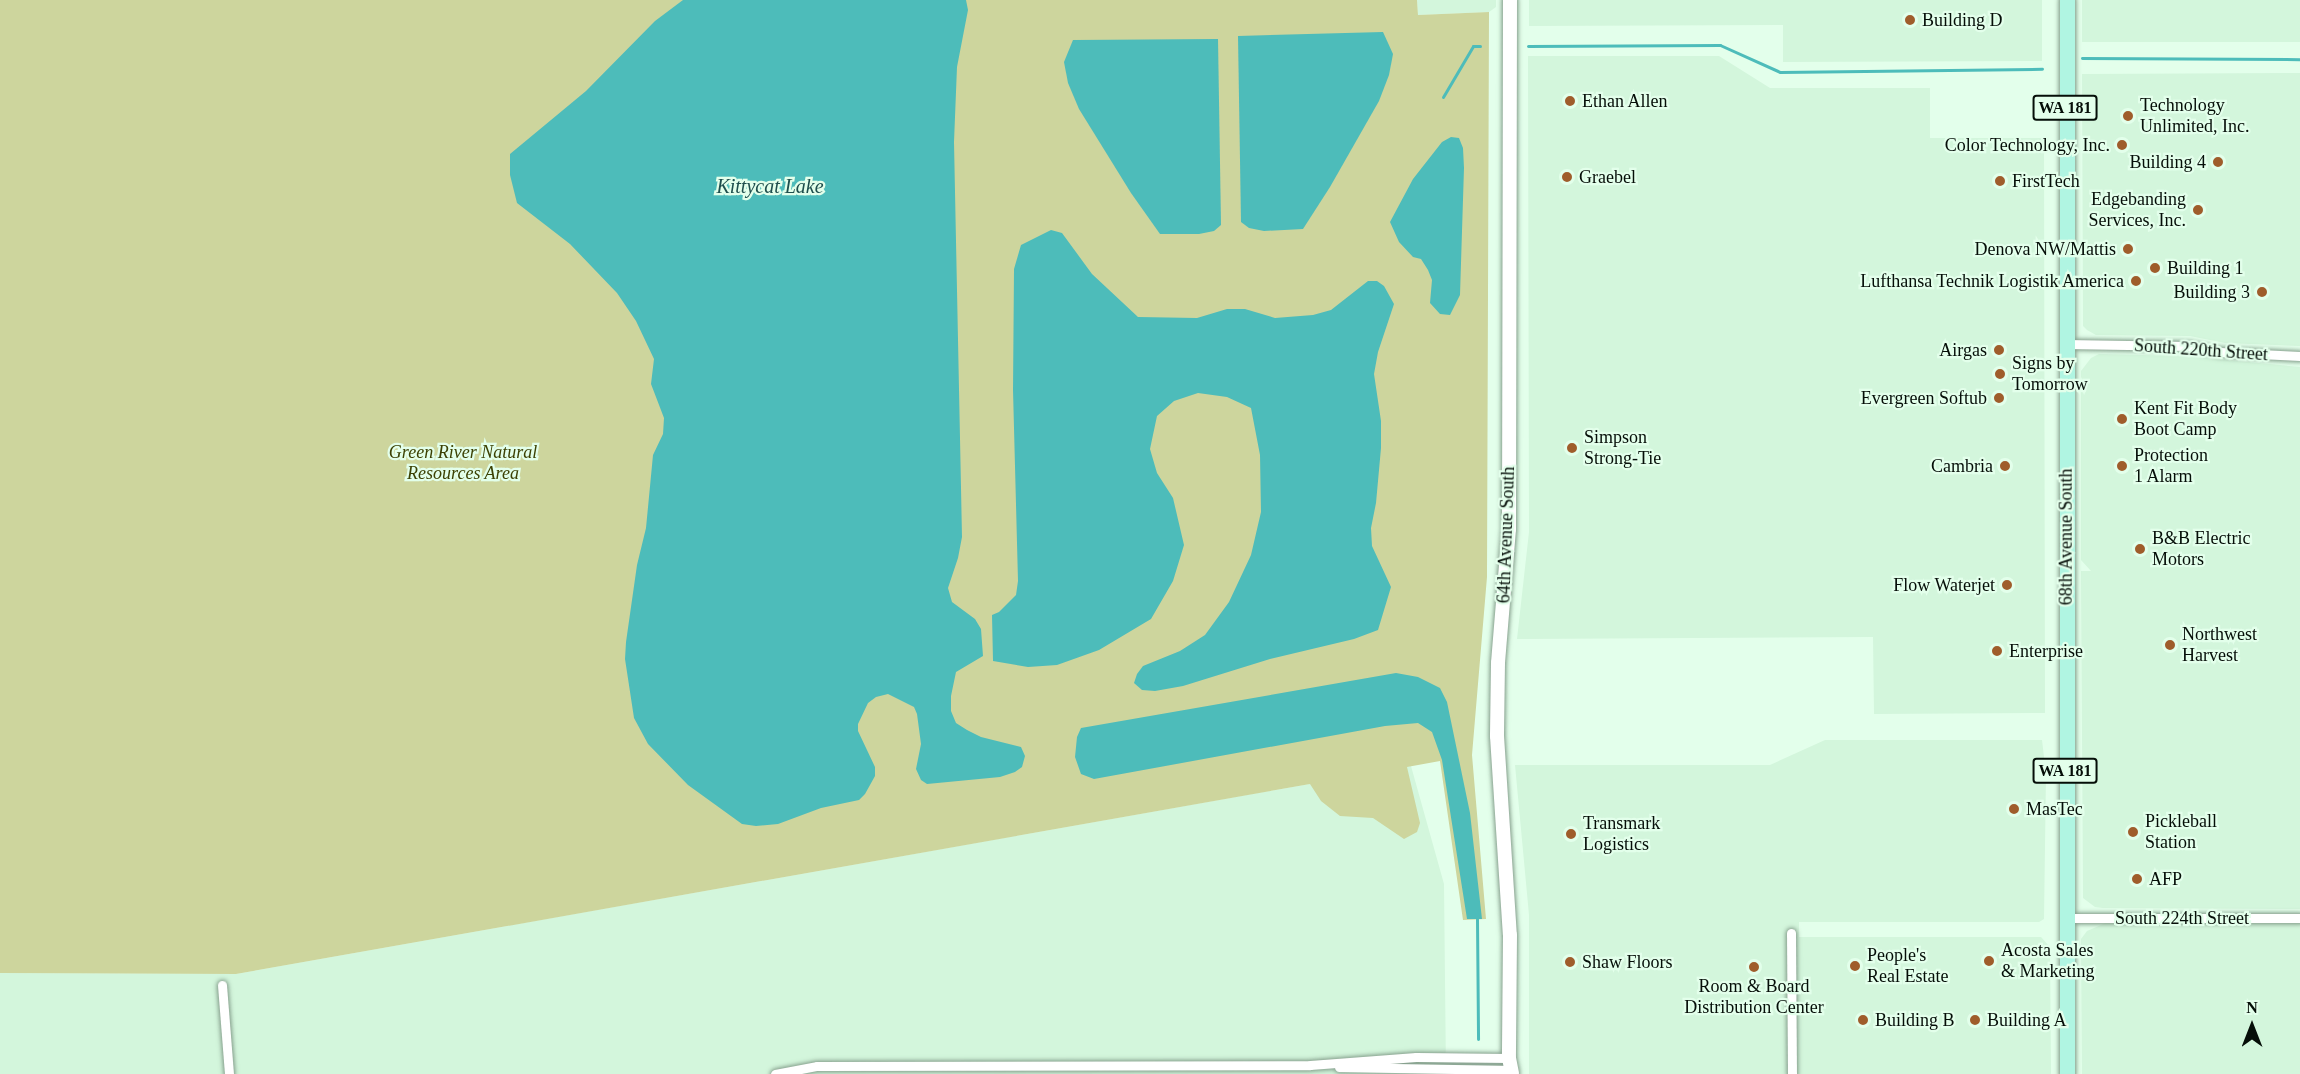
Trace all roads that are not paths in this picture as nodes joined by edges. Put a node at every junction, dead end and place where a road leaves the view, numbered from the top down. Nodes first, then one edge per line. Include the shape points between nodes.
1 (1510, 0) edge
2 (2067, 0) edge
3 (2066, 344) junction
4 (2300, 356) edge
5 (2065, 918) junction
6 (2300, 918) edge
7 (1791, 933) dead end
8 (222, 985) dead end
9 (1510, 1069) edge
10 (229, 1074) edge
11 (775, 1074) edge
12 (1792, 1074) edge
13 (2067, 1074) edge

1 - 9 street, 64th Avenue South via 1509,529 1498,663 1497,736 1509,923
2 - 3 main road, 68th Avenue South / WA 181
3 - 4 street, South 220th Street via 2189,346 2220,352
3 - 5 main road, 68th Avenue South / WA 181
5 - 6 street, South 224th Street
5 - 13 main road, 68th Avenue South / WA 181
7 - 12 street
8 - 10 street
9 - 11 street via 1310,1065 817,1066

